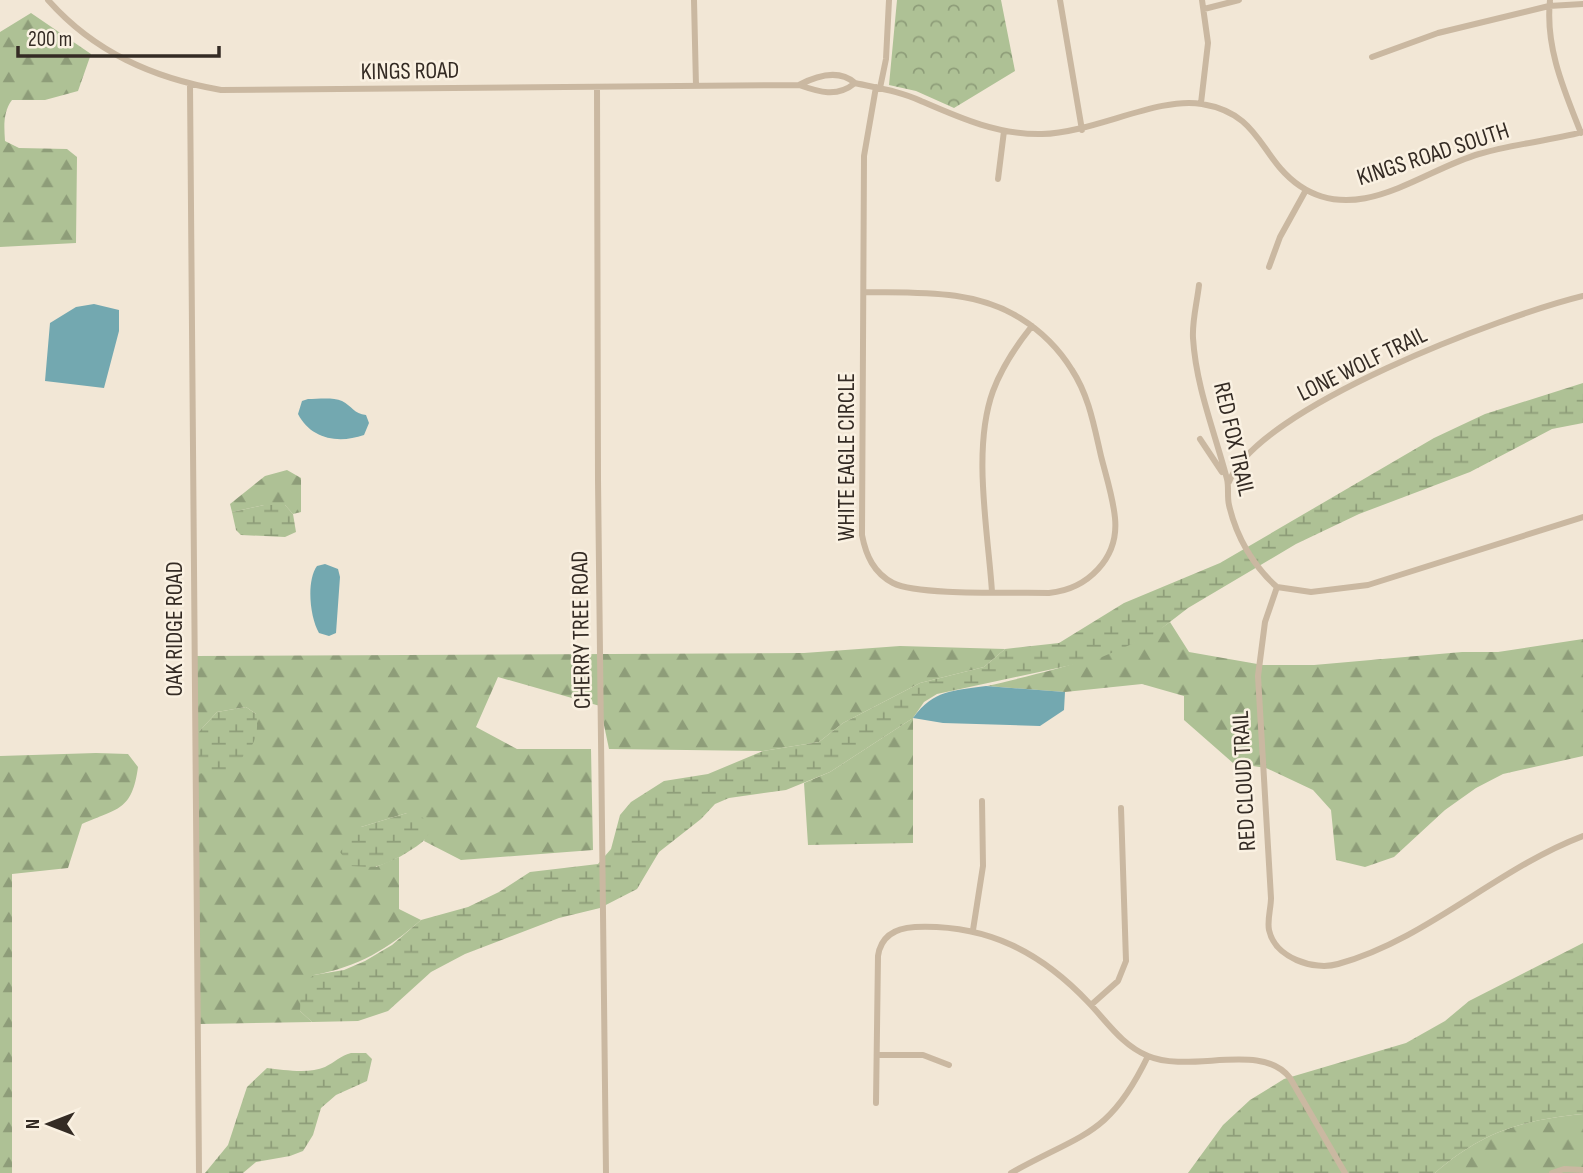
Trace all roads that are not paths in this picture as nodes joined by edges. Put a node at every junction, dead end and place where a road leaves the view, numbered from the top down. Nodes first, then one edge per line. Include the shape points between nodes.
1 (48, 0) edge
2 (694, 0) edge
3 (889, 0) edge
4 (1060, 0) edge
5 (1202, 0) edge
6 (1239, 0) edge
7 (1549, 3) edge
8 (1583, 4) edge
9 (1204, 9) junction
10 (1372, 57) dead end
11 (828, 75) junction
12 (855, 83) junction
13 (190, 85) junction
14 (799, 85) junction
15 (696, 86) junction
16 (597, 87) junction
17 (878, 88) junction
18 (828, 93) junction
19 (1201, 103) junction
20 (1082, 130) junction
21 (1004, 131) junction
22 (1582, 133) edge
23 (998, 179) dead end
24 (1306, 190) junction
25 (1269, 267) dead end
26 (1199, 285) dead end
27 (865, 292) junction
28 (1583, 296) edge
29 (1032, 326) junction
30 (1199, 439) dead end
31 (1229, 482) junction
32 (1583, 517) edge
33 (1277, 587) junction
34 (992, 592) junction
35 (982, 802) dead end
36 (1121, 808) dead end
37 (1583, 836) edge
38 (973, 930) junction
39 (1091, 1005) junction
40 (878, 1055) junction
41 (1148, 1056) junction
42 (949, 1065) dead end
43 (876, 1103) dead end
44 (1583, 1170) edge
45 (199, 1173) edge
46 (606, 1173) edge
47 (1011, 1173) edge
48 (1345, 1173) edge
49 (1552, 1173) edge

1 - 13 street, KINGS ROAD via 73,25 120,58
2 - 15 street
3 - 17 street via 886,59
4 - 20 street
5 - 9 street
6 - 9 street
7 - 8 street
7 - 10 street via 1438,33
7 - 22 street via 1555,64
9 - 19 street via 1208,43
11 - 12 street via 847,76
11 - 14 street, KINGS ROAD
11 - 18 street
12 - 17 street
12 - 18 street
13 - 16 street, KINGS ROAD via 254,92
13 - 45 street, OAK RIDGE ROAD
14 - 15 street, KINGS ROAD
14 - 18 street, KINGS ROAD
15 - 16 street, KINGS ROAD
16 - 46 street, CHERRY TREE ROAD
17 - 21 street, KINGS ROAD SOUTH
17 - 27 street, WHITE EAGLE CIRCLE via 864,156
19 - 20 street, KINGS ROAD SOUTH via 1172,105
19 - 24 street, KINGS ROAD SOUTH via 1247,124 1284,172
20 - 21 street, KINGS ROAD SOUTH
21 - 23 street
22 - 24 street, KINGS ROAD SOUTH via 1478,154 1366,199 1341,200
24 - 25 street
26 - 31 street, RED FOX TRAIL via 1194,348
27 - 29 street, WHITE EAGLE CIRCLE via 960,296 993,304
27 - 34 street, WHITE EAGLE CIRCLE via 862,522 867,554 882,575 902,587
28 - 31 street, LONE WOLF TRAIL via 1518,314 1320,402 1250,451
29 - 34 street via 1002,372 985,421
29 - 34 street, WHITE EAGLE CIRCLE via 1060,354 1085,394 1114,510 1115,534 1103,563 1080,585 1049,593
30 - 31 street
31 - 33 street, RED FOX TRAIL via 1229,505 1246,550
32 - 33 street via 1368,585 1326,591
33 - 37 street, RED CLOUD TRAIL via 1261,640 1258,676 1269,928 1284,952 1320,966 1359,957 1540,855
35 - 38 street via 983,866
36 - 39 street via 1126,961 1118,981
38 - 39 street via 1039,958
38 - 40 street via 902,928 884,940 878,956
39 - 41 street via 1127,1044
40 - 42 street via 923,1055
40 - 43 street
41 - 47 street via 1127,1097 1107,1120
41 - 48 street via 1174,1063 1264,1061 1279,1067 1290,1078
44 - 49 street

